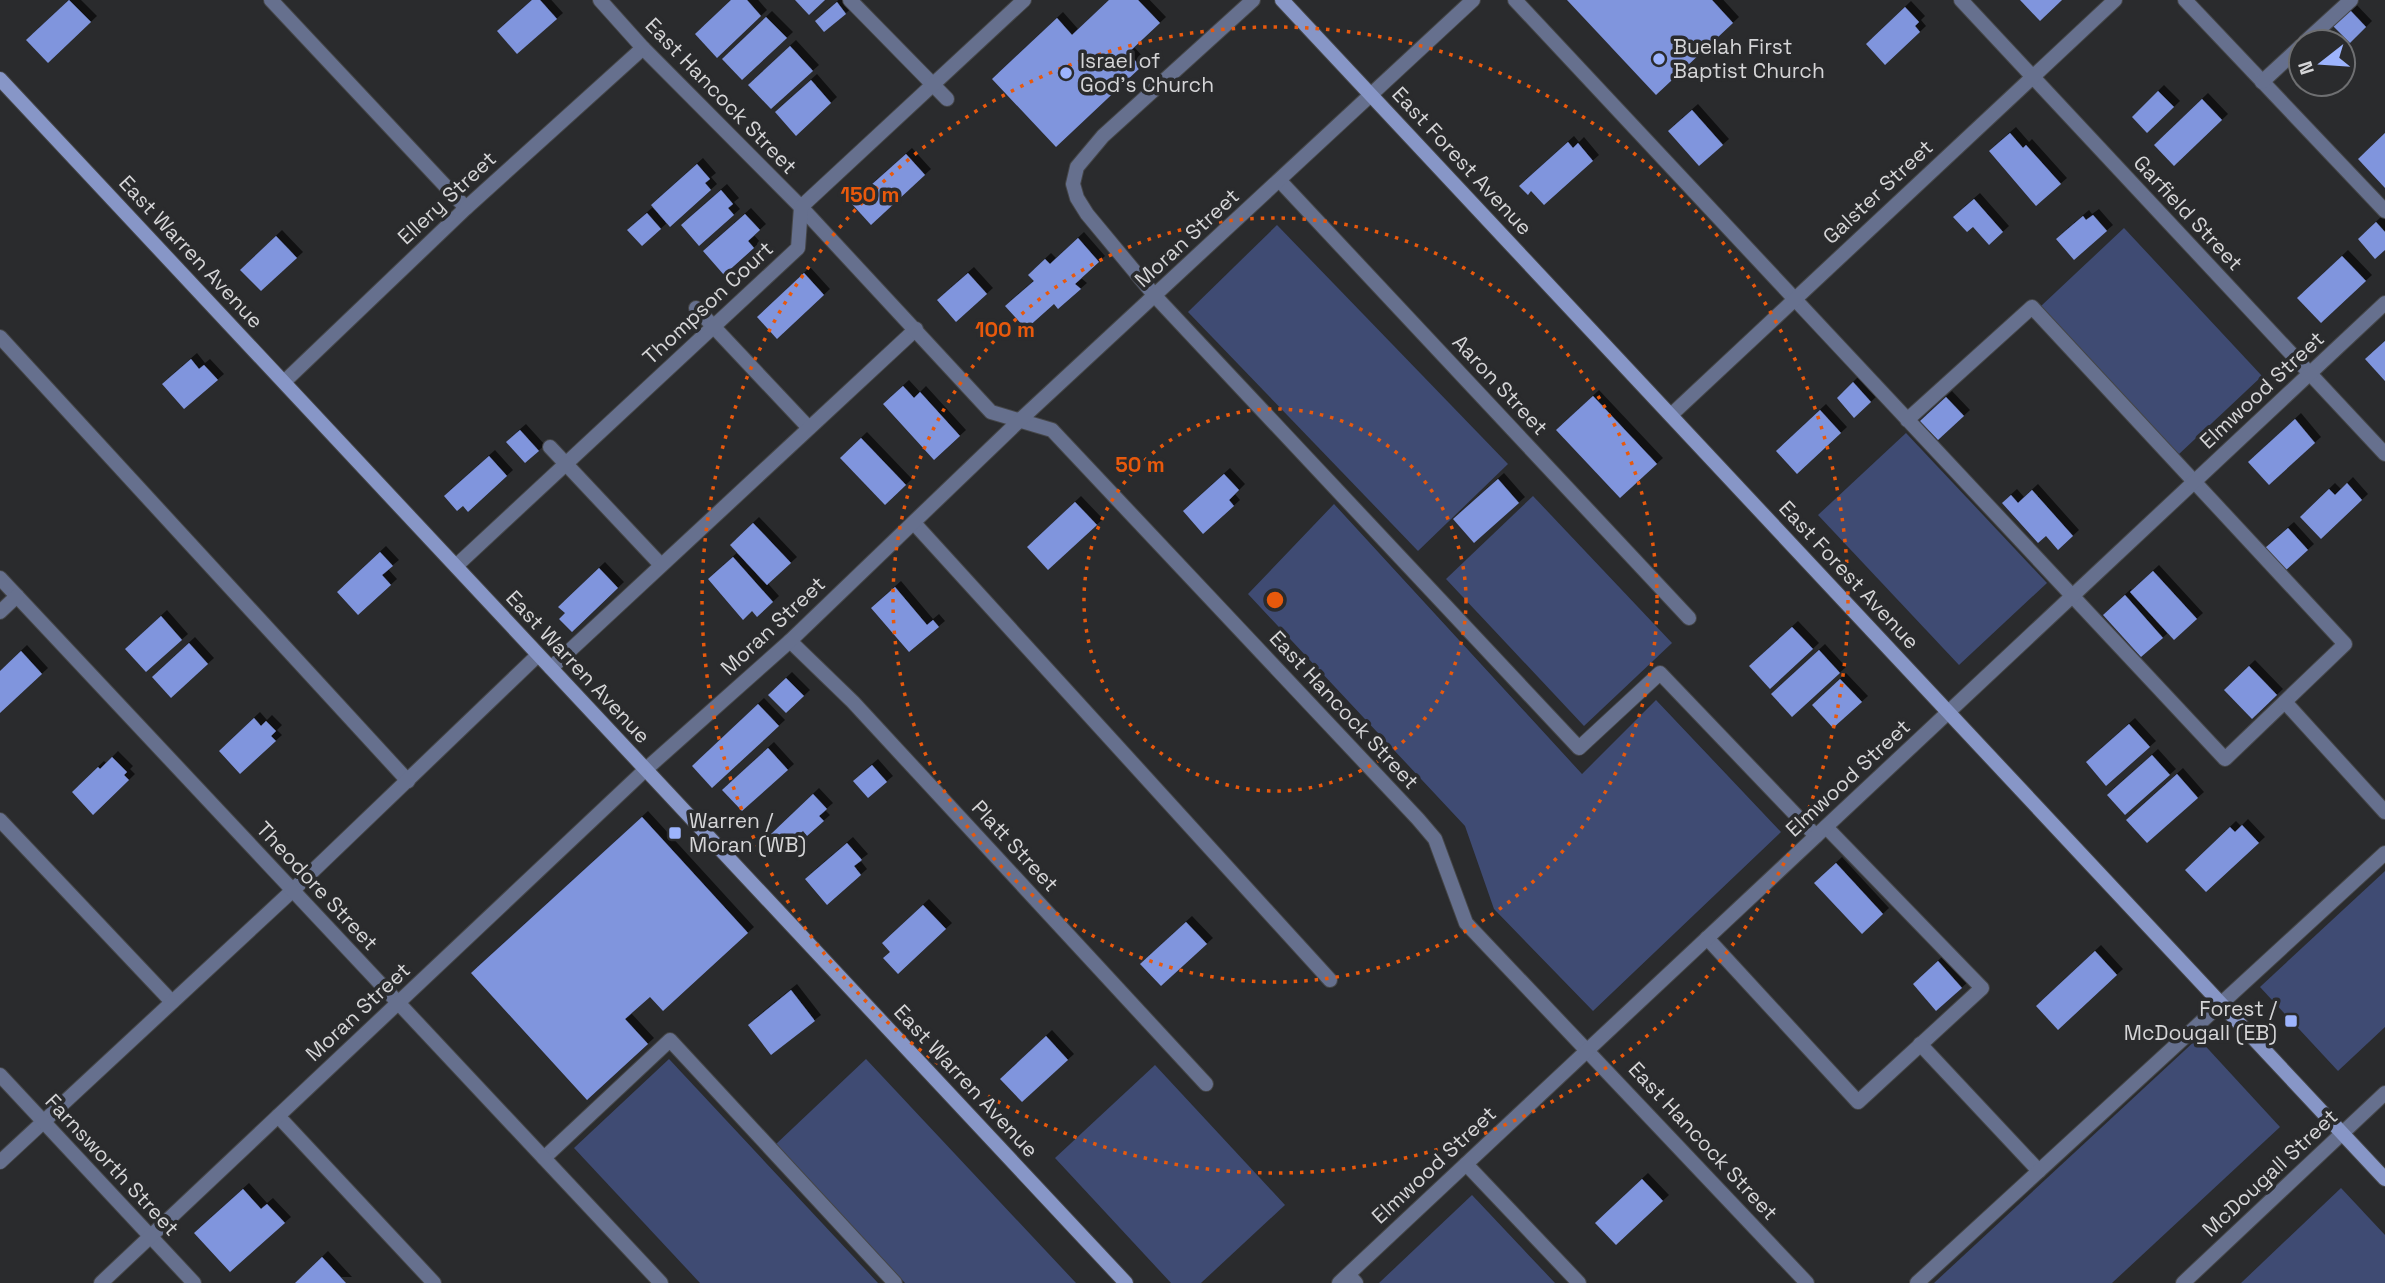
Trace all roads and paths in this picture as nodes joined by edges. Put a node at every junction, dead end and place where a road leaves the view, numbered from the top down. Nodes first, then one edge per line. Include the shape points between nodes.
1 (271, 0) edge
2 (600, 0) edge
3 (850, 0) edge
4 (1024, 0) edge
5 (1253, 0) edge
6 (1282, 0) edge
7 (1473, 0) edge
8 (1515, 0) edge
9 (1961, 0) edge
10 (2115, 0) edge
11 (2185, 0) edge
12 (2351, 0) edge
13 (2320, 28) edge
14 (643, 48) junction
15 (2287, 59) edge
16 (2033, 77) junction
17 (0, 79) edge
18 (2262, 82) junction
19 (933, 84) junction
20 (1372, 96) junction
21 (947, 99) dead end
22 (1280, 181) junction
23 (800, 207) junction
24 (466, 208) junction
25 (2385, 211) edge
26 (1155, 296) junction
27 (1794, 299) junction
28 (2385, 303) edge
29 (696, 308) dead end
30 (713, 327) junction
31 (916, 329) junction
32 (0, 337) edge
33 (2310, 374) junction
34 (284, 382) junction
35 (1671, 415) junction
36 (1907, 420) junction
37 (1020, 421) junction
38 (809, 428) junction
39 (550, 447) dead end
40 (2385, 454) edge
41 (566, 464) junction
42 (2193, 483) junction
43 (914, 523) junction
44 (662, 565) junction
45 (456, 566) junction
46 (0, 578) edge
47 (17, 596) junction
48 (2072, 596) junction
49 (0, 612) edge
50 (1689, 618) dead end
51 (790, 641) junction
52 (538, 655) junction
53 (551, 668) junction
54 (2285, 702) junction
55 (1949, 712) junction
56 (645, 770) junction
57 (408, 781) junction
58 (2385, 812) edge
59 (0, 820) edge
60 (1821, 831) junction
61 (2385, 853) edge
62 (293, 890) junction
63 (1707, 938) junction
64 (1330, 980) dead end
65 (172, 1002) junction
66 (2222, 1003) junction
67 (397, 1004) junction
68 (1920, 1044) junction
69 (1588, 1050) junction
70 (0, 1075) edge
71 (1206, 1084) dead end
72 (2385, 1093) edge
73 (278, 1116) junction
74 (43, 1121) junction
75 (2342, 1133) junction
76 (544, 1158) junction
77 (0, 1162) edge
78 (1466, 1164) junction
79 (2039, 1171) junction
80 (2385, 1179) edge
81 (150, 1236) junction
82 (1348, 1280) edge
83 (101, 1283) edge
84 (194, 1283) edge
85 (434, 1283) edge
86 (661, 1283) edge
87 (895, 1283) edge
88 (1126, 1283) edge
89 (1579, 1283) edge
90 (1807, 1283) edge
91 (1917, 1283) edge
92 (2183, 1283) edge

1 - 24 street
2 - 14 street, East Hancock Street
3 - 19 street
4 - 19 street
5 - 26 street via 1102,136 1077,167 1073,184 1077,198
6 - 20 main road, East Forest Avenue
7 - 20 street, Moran Street
8 - 27 street
9 - 16 street, Garfield Street
10 - 16 street, Galster Street
11 - 18 street
12 - 13 street
14 - 23 street, East Hancock Street
14 - 24 street, Ellery Street
15 - 18 street
16 - 27 street, Galster Street
16 - 33 street, Garfield Street
17 - 34 main road, East Warren Avenue
18 - 25 street
19 - 21 street
19 - 23 street
20 - 22 street, Moran Street
20 - 35 main road, East Forest Avenue
22 - 26 street, Moran Street
22 - 50 street, Aaron Street
23 - 30 street, Thompson Court via 798,247
23 - 31 street, East Hancock Street
24 - 34 street, Ellery Street
26 - 37 street, Moran Street
26 - 60 street via 1580,748 1660,673
27 - 35 street, Galster Street
27 - 36 street
28 - 33 street, Elmwood Street
29 - 30 street
30 - 38 street
30 - 41 street, Thompson Court
31 - 37 street, East Hancock Street via 992,412
31 - 38 street
32 - 57 street
33 - 40 street, Garfield Street
33 - 42 street, Elmwood Street
34 - 45 main road, East Warren Avenue
35 - 55 main road, East Forest Avenue
36 - 42 street via 2032,307
36 - 48 street
37 - 43 street, Moran Street
37 - 69 street, East Hancock Street via 1052,430 1418,819 1435,839 1466,923
38 - 44 street
39 - 41 street
41 - 44 street
41 - 45 street, Thompson Court
42 - 48 street, Elmwood Street
42 - 54 street via 2345,644
43 - 51 street, Moran Street
43 - 64 street
44 - 53 street
45 - 52 main road, East Warren Avenue
46 - 47 street, Theodore Street
47 - 49 street
47 - 62 street, Theodore Street
48 - 54 street via 2225,759
48 - 55 street, Elmwood Street
51 - 56 street, Moran Street
51 - 71 street, Platt Street via 853,702
52 - 53 main road, East Warren Avenue
52 - 57 street
53 - 56 main road, East Warren Avenue
54 - 58 street
55 - 60 street, Elmwood Street
55 - 66 main road, East Forest Avenue
56 - 67 street, Moran Street
56 - 88 main road, East Warren Avenue
57 - 62 street
59 - 65 street
60 - 63 street, Elmwood Street
60 - 68 street via 1982,988
61 - 66 street
62 - 65 street
62 - 67 street, Theodore Street
63 - 68 street via 1858,1102
63 - 69 street, Elmwood Street
65 - 74 street
66 - 75 main road, East Forest Avenue
66 - 79 street
67 - 73 street, Moran Street
67 - 76 street, Theodore Street
68 - 79 street
69 - 78 street, Elmwood Street
69 - 90 street, East Hancock Street
70 - 74 street, Farnsworth Street
72 - 75 street, McDougall Street
73 - 81 street, Moran Street
73 - 85 street
74 - 77 street
74 - 81 street, Farnsworth Street
75 - 80 main road, East Forest Avenue
75 - 92 street, McDougall Street
76 - 86 street, Theodore Street
76 - 87 street via 670,1040
78 - 82 street, Elmwood Street
78 - 89 street
79 - 91 street
81 - 83 street, Moran Street
81 - 84 street, Farnsworth Street

